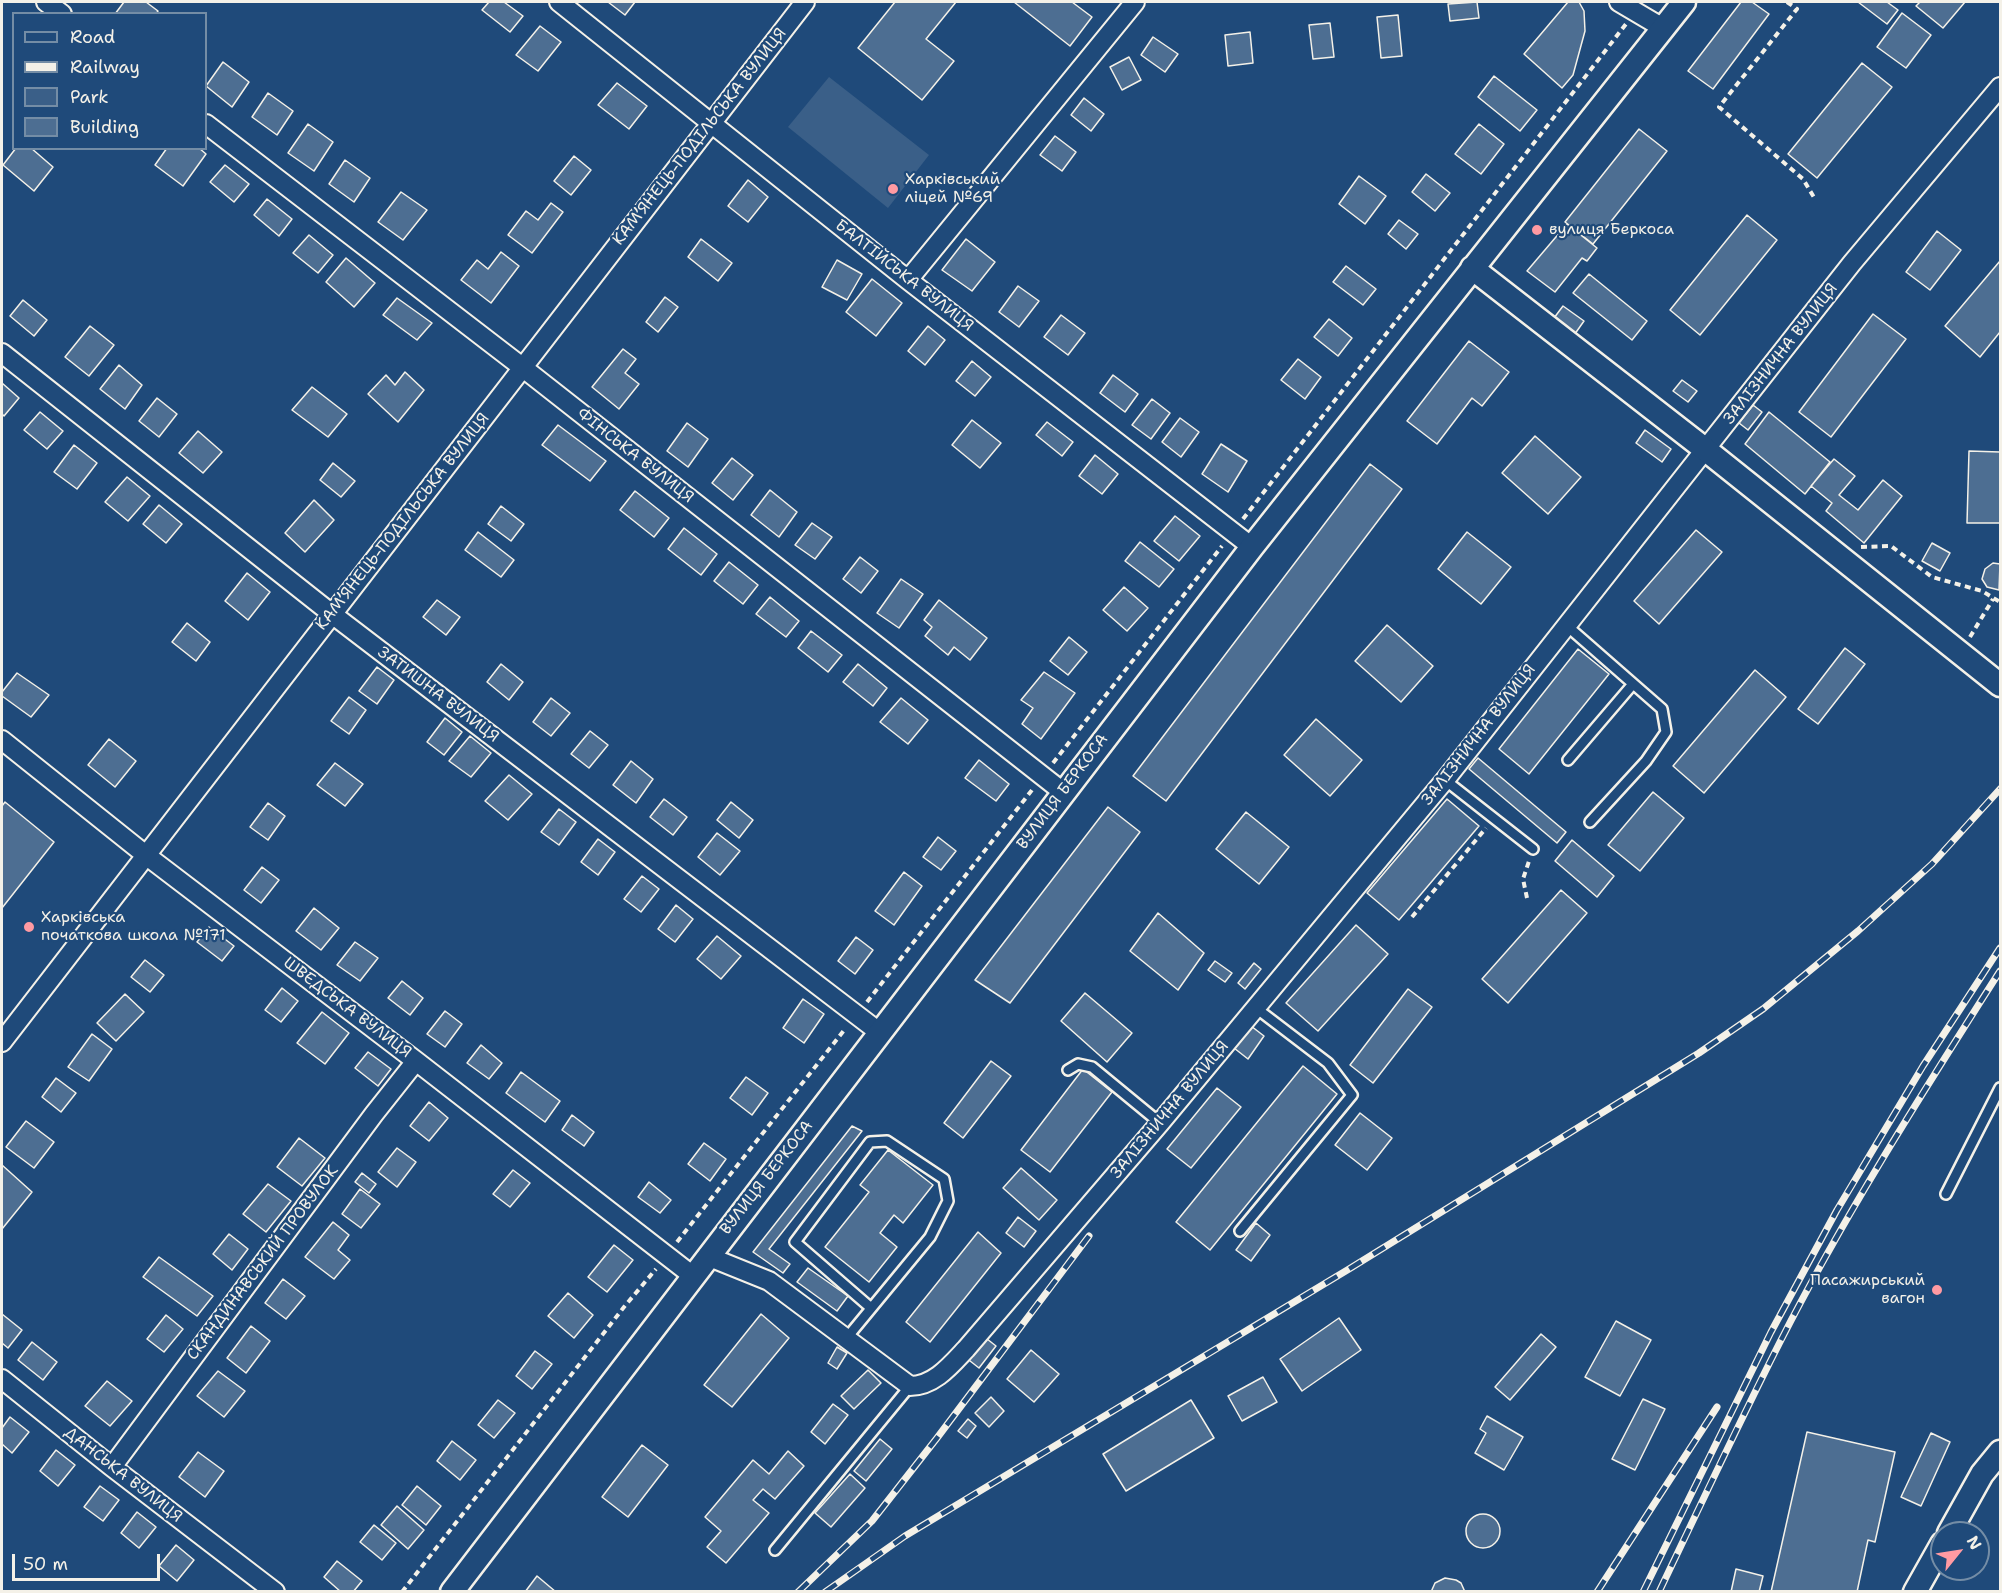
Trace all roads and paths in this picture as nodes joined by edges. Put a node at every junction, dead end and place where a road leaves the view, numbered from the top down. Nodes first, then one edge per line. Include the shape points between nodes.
1 (46, 2) edge
2 (559, 2) edge
3 (805, 2) edge
4 (1135, 2) edge
5 (1619, 2) edge
6 (1684, 2) edge
7 (1787, 2) edge
8 (1635, 11) junction
9 (59, 12) edge
10 (1663, 28) junction
11 (2001, 87) edge
12 (712, 122) junction
13 (207, 125) edge
14 (1815, 199) dead end
15 (1472, 268) junction
16 (908, 280) junction
17 (2, 353) edge
18 (522, 367) junction
19 (1706, 450) junction
20 (1233, 532) junction
21 (1853, 541) dead end
22 (1252, 547) junction
23 (1993, 599) junction
24 (2001, 602) edge
25 (332, 614) junction
26 (1566, 625) junction
27 (1964, 645) dead end
28 (1633, 684) junction
29 (2001, 686) edge
30 (2, 740) edge
31 (1568, 760) dead end
32 (1043, 776) junction
33 (1445, 780) junction
34 (1063, 792) junction
35 (1494, 818) junction
36 (1590, 822) dead end
37 (1533, 849) joint
38 (147, 856) junction
39 (1527, 898) dead end
40 (1412, 917) dead end
41 (1256, 1008) junction
42 (856, 1015) junction
43 (879, 1032) junction
44 (2, 1042) edge
45 (416, 1061) junction
46 (1068, 1070) dead end
47 (2001, 1088) edge
48 (1160, 1123) junction
49 (1946, 1194) dead end
50 (1240, 1231) dead end
51 (666, 1256) junction
52 (707, 1256) junction
53 (693, 1276) junction
54 (871, 1308) junction
55 (845, 1340) junction
56 (2, 1378) edge
57 (910, 1386) junction
58 (2001, 1452) edge
59 (112, 1467) junction
60 (1955, 1521) edge
61 (775, 1550) dead end
62 (1930, 1565) edge
63 (275, 1592) edge
64 (402, 1592) edge
65 (452, 1592) edge
66 (1915, 1592) edge

1 - 9 street
2 - 12 street, БАЛТІЙСЬКА ВУЛИЦЯ
3 - 12 street, КАМ’ЯНЕЦЬ-ПОДІЛЬСЬКА ВУЛИЦЯ
4 - 16 street
5 - 8 street
6 - 10 street, ВУЛИЦЯ БЕРКОСА
7 - 14 path via 1797,9 1719,107 1803,179
8 - 10 street
8 - 20 path
10 - 15 street, ВУЛИЦЯ БЕРКОСА
11 - 19 street, ЗАЛІЗНИЧНА ВУЛИЦЯ via 1852,264
12 - 16 street, БАЛТІЙСЬКА ВУЛИЦЯ
12 - 18 street, КАМ’ЯНЕЦЬ-ПОДІЛЬСЬКА ВУЛИЦЯ
13 - 18 street, ФІНСЬКА ВУЛИЦЯ
15 - 19 street
15 - 22 street, ВУЛИЦЯ БЕРКОСА
16 - 20 street, БАЛТІЙСЬКА ВУЛИЦЯ
17 - 25 street, ЗАТИШНА ВУЛИЦЯ
18 - 25 street, КАМ’ЯНЕЦЬ-ПОДІЛЬСЬКА ВУЛИЦЯ
18 - 32 street, ФІНСЬКА ВУЛИЦЯ
19 - 26 street, ЗАЛІЗНИЧНА ВУЛИЦЯ
19 - 29 street
20 - 22 street, БАЛТІЙСЬКА ВУЛИЦЯ
20 - 32 path
21 - 23 path via 1861,547 1891,546 1932,577 1982,591
22 - 34 street, ВУЛИЦЯ БЕРКОСА
23 - 24 path
23 - 27 path
25 - 38 street, КАМ’ЯНЕЦЬ-ПОДІЛЬСЬКА ВУЛИЦЯ
25 - 42 street, ЗАТИШНА ВУЛИЦЯ
26 - 28 lane
26 - 33 street, ЗАЛІЗНИЧНА ВУЛИЦЯ
28 - 31 lane
28 - 36 lane via 1662,709 1666,732 1646,761
30 - 38 street, ШВЕДСЬКА ВУЛИЦЯ
32 - 34 street, ФІНСЬКА ВУЛИЦЯ
32 - 42 path
33 - 35 lane
33 - 41 street, ЗАЛІЗНИЧНА ВУЛИЦЯ
34 - 43 street, ВУЛИЦЯ БЕРКОСА
35 - 37 lane
35 - 40 path
37 - 39 path via 1523,879
38 - 44 street, КАМ’ЯНЕЦЬ-ПОДІЛЬСЬКА ВУЛИЦЯ
38 - 45 street, ШВЕДСЬКА ВУЛИЦЯ
41 - 48 street, ЗАЛІЗНИЧНА ВУЛИЦЯ
41 - 50 lane via 1328,1063 1352,1095
42 - 43 street, ЗАТИШНА ВУЛИЦЯ
42 - 51 path
43 - 52 street, ВУЛИЦЯ БЕРКОСА
45 - 51 street, ШВЕДСЬКА ВУЛИЦЯ
45 - 59 street, СКАНДИНАВСЬКИЙ ПРОВУЛОК
46 - 48 lane via 1078,1064 1092,1067
47 - 49 lane
48 - 57 street, ЗАЛІЗНИЧНА ВУЛИЦЯ via 966,1349 928,1383
51 - 53 street, ШВЕДСЬКА ВУЛИЦЯ
51 - 64 path
52 - 53 street, ВУЛИЦЯ БЕРКОСА
52 - 55 street via 769,1281
53 - 65 street, ВУЛИЦЯ БЕРКОСА
54 - 54 lane via 795,1242 870,1142 887,1141 944,1179 948,1201 930,1237
54 - 55 lane
55 - 57 street
56 - 59 street, ДАНСЬКА ВУЛИЦЯ
57 - 61 lane
58 - 60 street via 1982,1474
59 - 63 street, ДАНСЬКА ВУЛИЦЯ
62 - 66 street

